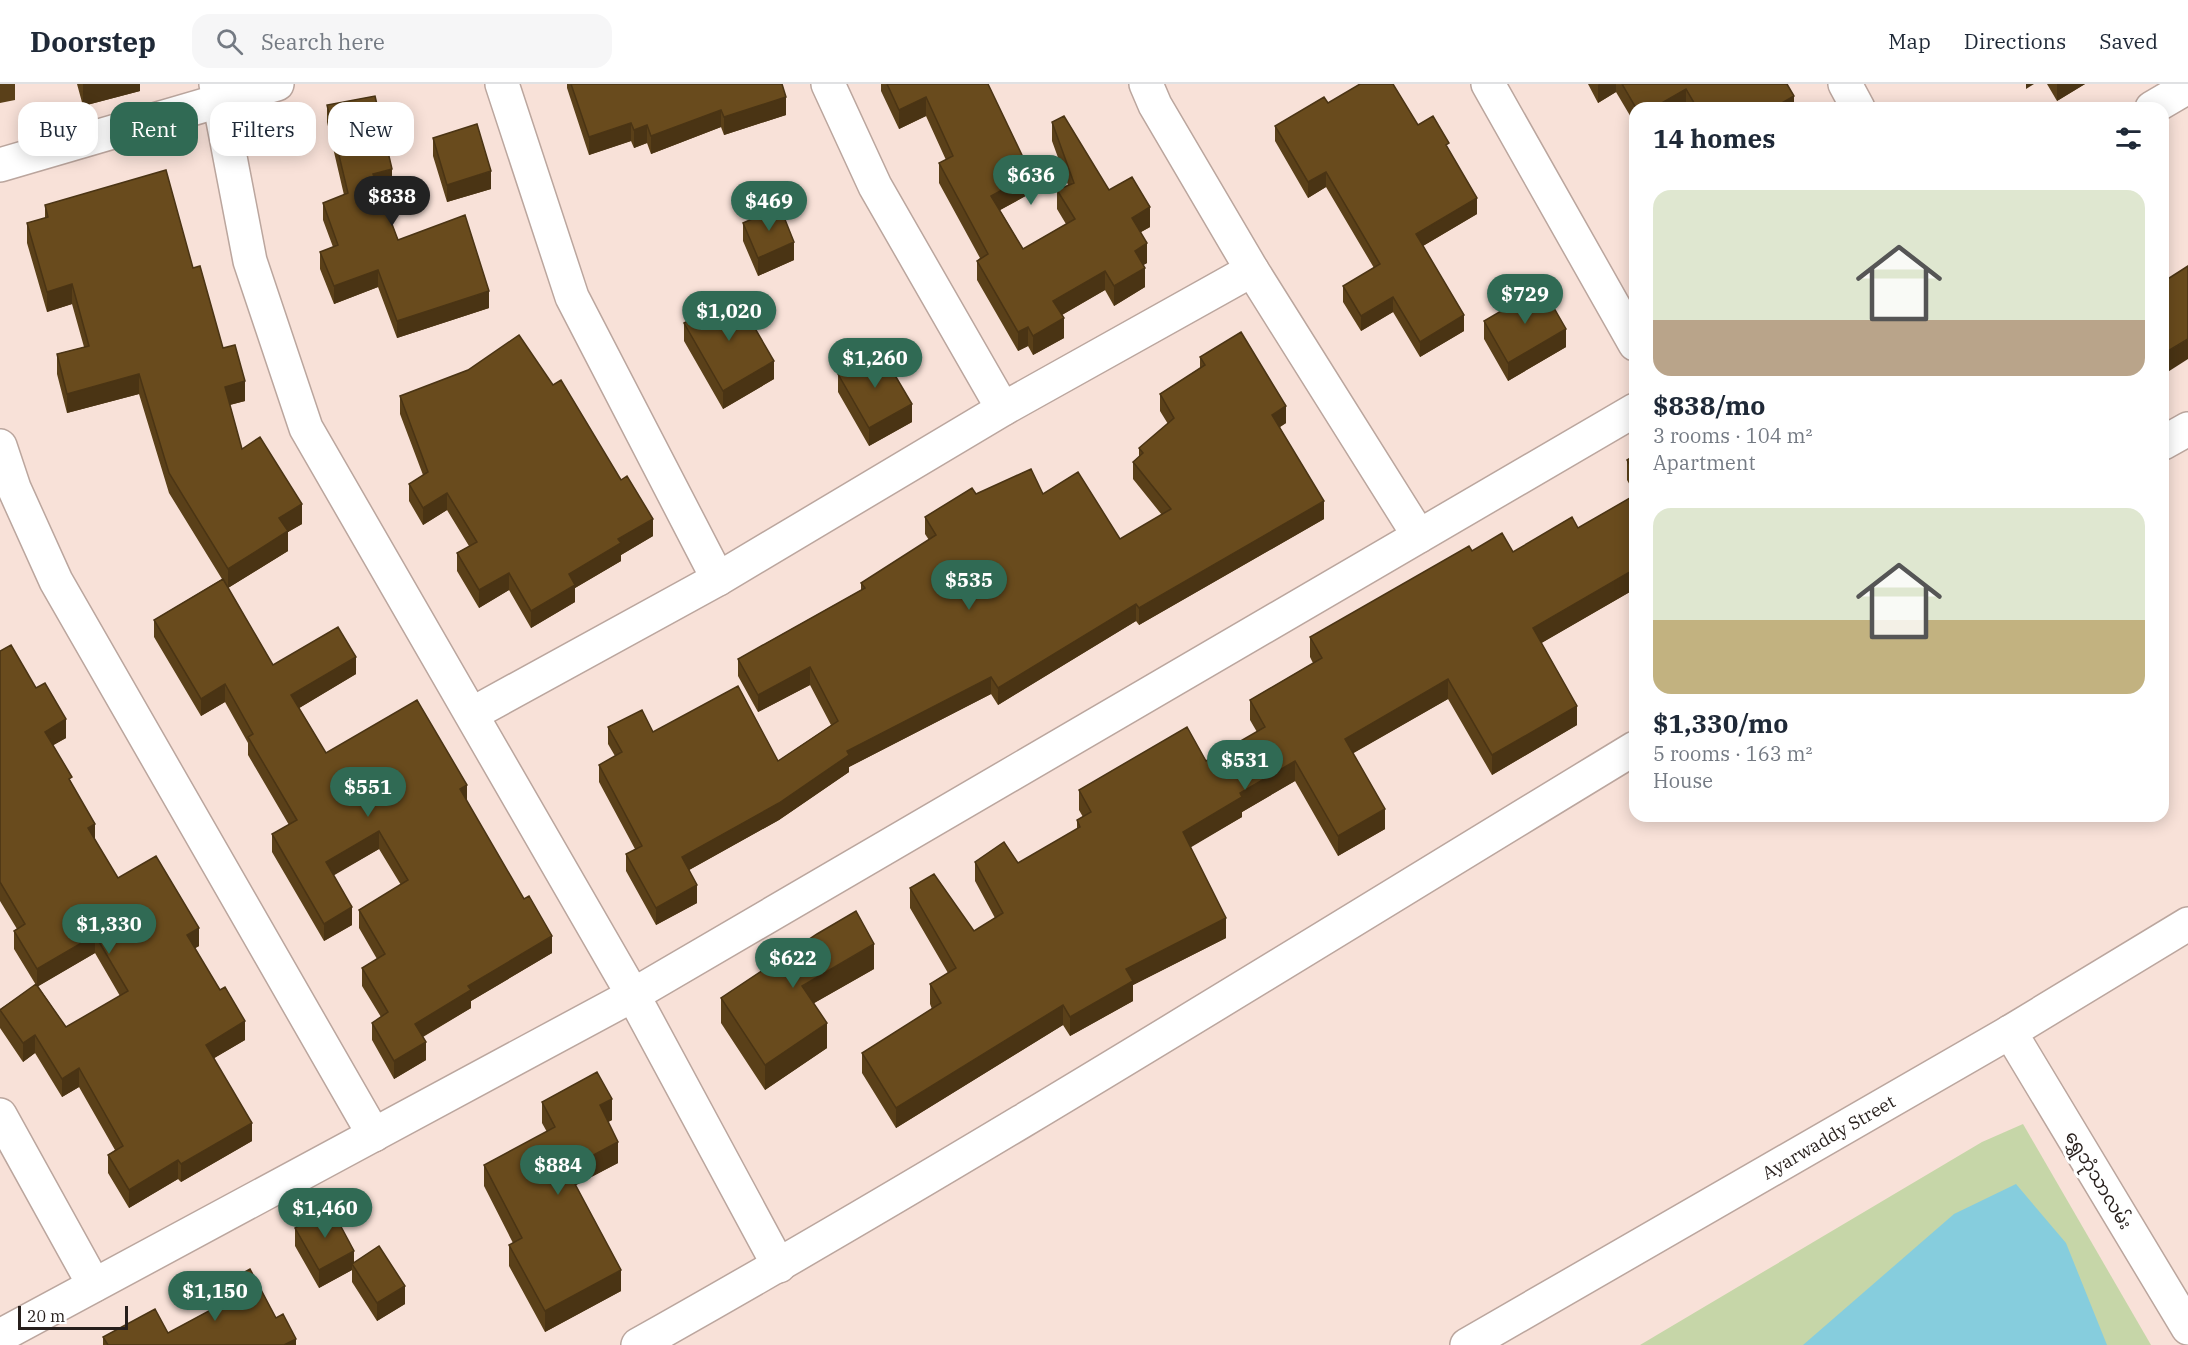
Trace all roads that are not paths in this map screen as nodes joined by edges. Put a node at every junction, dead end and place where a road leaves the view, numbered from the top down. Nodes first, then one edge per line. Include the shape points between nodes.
1 (277, 84) edge
2 (502, 84) edge
3 (828, 84) edge
4 (1146, 84) edge
5 (1488, 84) edge
6 (1845, 84) edge
7 (2182, 88) edge
8 (218, 92) edge
9 (1855, 102) edge
10 (2161, 102) edge
11 (0, 165) edge
12 (1252, 270) junction
13 (1629, 333) edge
14 (1003, 409) junction
15 (1629, 414) edge
16 (2188, 429) edge
17 (2169, 440) edge
18 (0, 446) edge
19 (1419, 536) junction
20 (718, 579) junction
21 (472, 714) junction
22 (1629, 752) edge
23 (2188, 924) edge
24 (633, 995) junction
25 (2010, 1032) junction
26 (0, 1115) edge
27 (374, 1135) junction
28 (778, 1266) junction
29 (94, 1285) junction
30 (2188, 1328) edge
31 (0, 1336) edge
32 (638, 1345) edge
33 (1467, 1345) edge

1 - 8 street
2 - 20 street via 572,297
3 - 14 street via 875,186
4 - 12 street
5 - 13 street
6 - 9 street
7 - 10 street
8 - 11 street
8 - 21 street via 250,261 306,429
12 - 14 street
12 - 19 street
14 - 20 street
15 - 19 street
16 - 17 street
18 - 27 street via 14,488 56,582
19 - 24 street
20 - 21 street
21 - 24 street
22 - 28 street
23 - 25 street, Ayarwaddy Street
24 - 27 street
24 - 28 street
25 - 30 street, ရွှေဘုံသာလမ်း
25 - 33 street, Ayarwaddy Street
26 - 29 street
27 - 29 street
28 - 32 street
29 - 31 street

